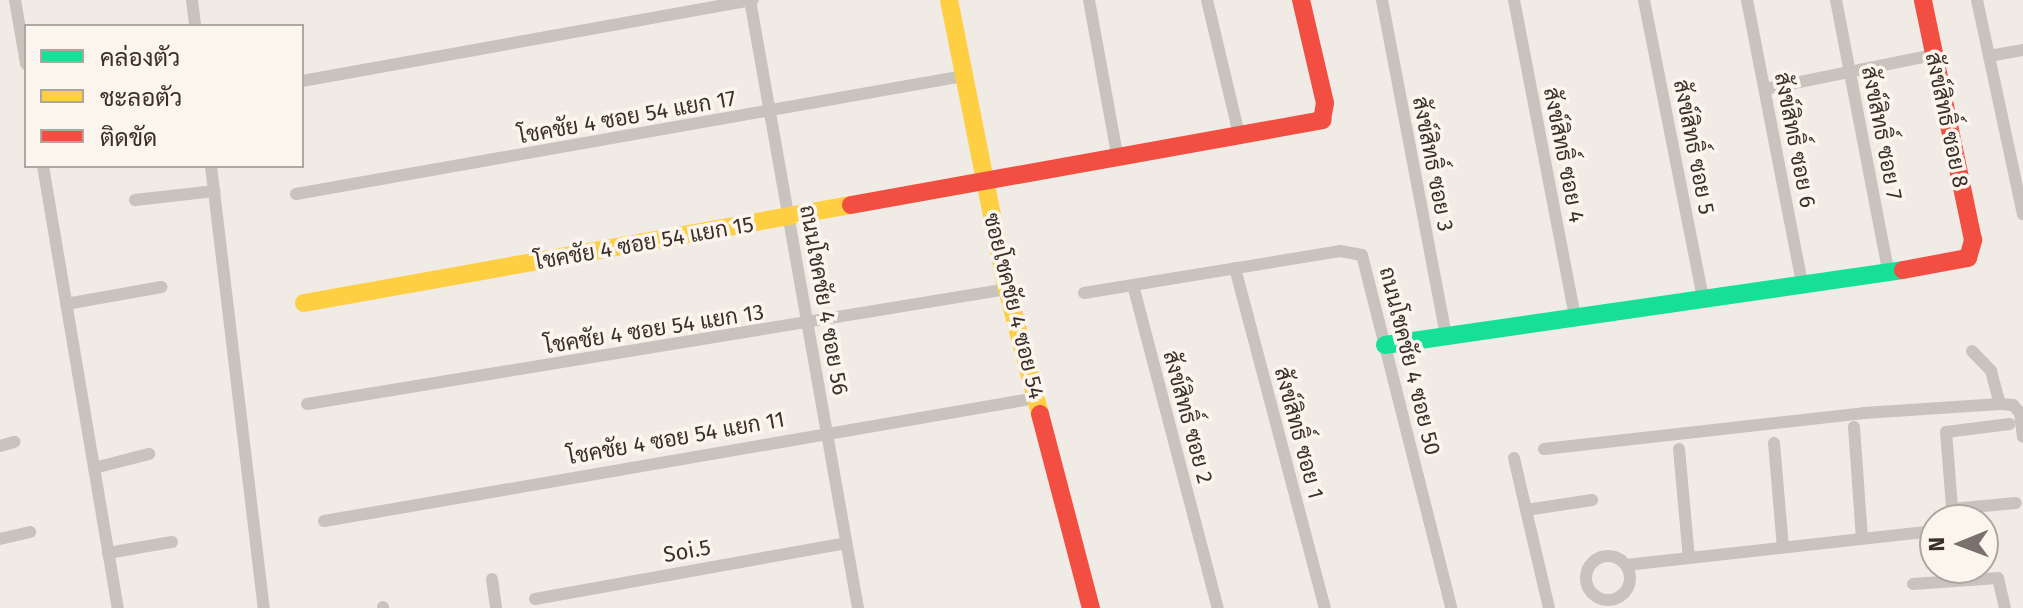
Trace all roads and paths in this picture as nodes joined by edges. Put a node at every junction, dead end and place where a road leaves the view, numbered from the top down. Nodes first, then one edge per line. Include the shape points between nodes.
1 (15, 0) edge
2 (192, 0) edge
3 (751, 0) edge
4 (949, 0) edge
5 (1089, 0) edge
6 (1207, 0) edge
7 (1301, 0) edge
8 (1382, 0) edge
9 (1514, 0) edge
10 (1644, 0) edge
11 (1747, 0) edge
12 (1836, 0) edge
13 (1923, 0) edge
14 (1977, 0) edge
15 (195, 24) edge
16 (2023, 50) edge
17 (24, 52) edge
18 (1933, 55) junction
19 (1989, 56) junction
20 (1850, 72) junction
21 (963, 76) junction
22 (304, 81) edge
23 (1765, 89) junction
24 (770, 112) junction
25 (1240, 138) junction
26 (1118, 159) junction
27 (43, 168) edge
28 (211, 168) edge
29 (984, 182) junction
30 (214, 191) junction
31 (296, 194) dead end
32 (135, 200) dead end
33 (2023, 214) edge
34 (789, 218) junction
35 (1235, 268) junction
36 (1889, 274) junction
37 (1133, 285) junction
38 (161, 287) dead end
39 (1803, 288) junction
40 (1007, 289) junction
41 (1084, 293) dead end
42 (1704, 302) junction
43 (304, 303) dead end
44 (66, 304) junction
45 (1575, 317) junction
46 (808, 324) junction
47 (1446, 335) junction
48 (1385, 345) junction
49 (1972, 351) dead end
50 (1036, 398) junction
51 (307, 404) dead end
52 (2007, 404) junction
53 (2009, 424) dead end
54 (1854, 427) dead end
55 (827, 431) junction
56 (2023, 437) edge
57 (14, 442) dead end
58 (1774, 443) dead end
59 (0, 446) edge
60 (1544, 449) dead end
61 (1679, 449) dead end
62 (149, 454) dead end
63 (1514, 458) dead end
64 (94, 468) junction
65 (1592, 500) dead end
66 (2016, 503) dead end
67 (1951, 504) edge
68 (1999, 506) edge
69 (1526, 510) junction
70 (324, 521) dead end
71 (30, 532) dead end
72 (1919, 533) edge
73 (0, 539) edge
74 (1862, 539) junction
75 (172, 542) dead end
76 (846, 543) junction
77 (1783, 548) junction
78 (108, 553) junction
79 (1689, 558) junction
80 (1626, 565) junction
81 (492, 579) dead end
82 (1999, 582) edge
83 (1919, 583) edge
84 (1913, 584) dead end
85 (535, 599) dead end
86 (1604, 604) edge
87 (118, 608) edge
88 (264, 608) edge
89 (496, 608) edge
90 (858, 608) edge
91 (1091, 608) edge
92 (1218, 608) edge
93 (1325, 608) edge
94 (1451, 608) edge
95 (1549, 608) edge
96 (2005, 608) edge

1 - 17 street
2 - 15 street
3 - 22 street
3 - 24 street, ถนนโชคชัย 4 ซอย 56
4 - 21 street, ซอยโชคชัย 4 ซอย 54
5 - 26 street
6 - 25 street
7 - 25 street, โชคชัย 4 ซอย 54 แยก 15 via 1325,103 1322,120
8 - 47 street, สังข์สิทธิ์ ซอย 3
9 - 45 street, สังข์สิทธิ์ ซอย 4
10 - 42 street, สังข์สิทธิ์ ซอย 5
11 - 23 street, สังข์สิทธิ์ ซอย 6
12 - 20 street, สังข์สิทธิ์ ซอย 7
13 - 18 street, สังข์สิทธิ์ ซอย 8
14 - 19 street
16 - 19 street
18 - 20 street
18 - 36 street, สังข์สิทธิ์ ซอย 8 via 1973,240 1968,258
19 - 33 street
20 - 23 street
20 - 36 street, สังข์สิทธิ์ ซอย 7
21 - 24 street, โชคชัย 4 ซอย 54 แยก 17
21 - 29 street, ซอยโชคชัย 4 ซอย 54
23 - 39 street, สังข์สิทธิ์ ซอย 6
24 - 31 street, โชคชัย 4 ซอย 54 แยก 17
24 - 34 street, ถนนโชคชัย 4 ซอย 56
25 - 26 street, โชคชัย 4 ซอย 54 แยก 15
26 - 29 street, โชคชัย 4 ซอย 54 แยก 15
27 - 44 street
28 - 30 street
29 - 34 street, โชคชัย 4 ซอย 54 แยก 15
29 - 40 street, ซอยโชคชัย 4 ซอย 54
30 - 32 street
30 - 88 street
34 - 43 street, โชคชัย 4 ซอย 54 แยก 15
34 - 46 street, ถนนโชคชัย 4 ซอย 56
35 - 37 street, ถนนโชคชัย 4 ซอย 50
35 - 48 street, ถนนโชคชัย 4 ซอย 50 via 1356,251 1364,262
35 - 93 street, สังข์สิทธิ์ ซอย 1
36 - 39 street
37 - 41 street
37 - 92 street, สังข์สิทธิ์ ซอย 2
38 - 44 street
39 - 42 street
40 - 46 street, โชคชัย 4 ซอย 54 แยก 13
40 - 50 street, ซอยโชคชัย 4 ซอย 54
42 - 45 street
44 - 64 street
45 - 47 street
46 - 51 street, โชคชัย 4 ซอย 54 แยก 13
46 - 55 street, ถนนโชคชัย 4 ซอย 56
47 - 48 street
48 - 94 street, ถนนโชคชัย 4 ซอย 50
49 - 52 street via 1991,371
50 - 55 street, โชคชัย 4 ซอย 54 แยก 11
50 - 91 street, ซอยโชคชัย 4 ซอย 54
52 - 56 street
52 - 60 street via 1864,413
53 - 67 street via 1946,432
54 - 74 street
55 - 70 street, โชคชัย 4 ซอย 54 แยก 11
55 - 76 street, ถนนโชคชัย 4 ซอย 56
57 - 59 street
58 - 77 street
61 - 79 street
62 - 64 street
63 - 69 street
64 - 78 street
65 - 69 street
66 - 68 street
69 - 95 street
71 - 73 street
72 - 74 street
74 - 77 street
75 - 78 street
76 - 85 street, Soi.5
76 - 90 street, ถนนโชคชัย 4 ซอย 56
77 - 79 street
78 - 87 street
79 - 80 street
80 - 86 street via 1627,590
80 - 86 street via 1608,556 1589,566 1588,587
81 - 89 street
82 - 96 street
83 - 84 street

